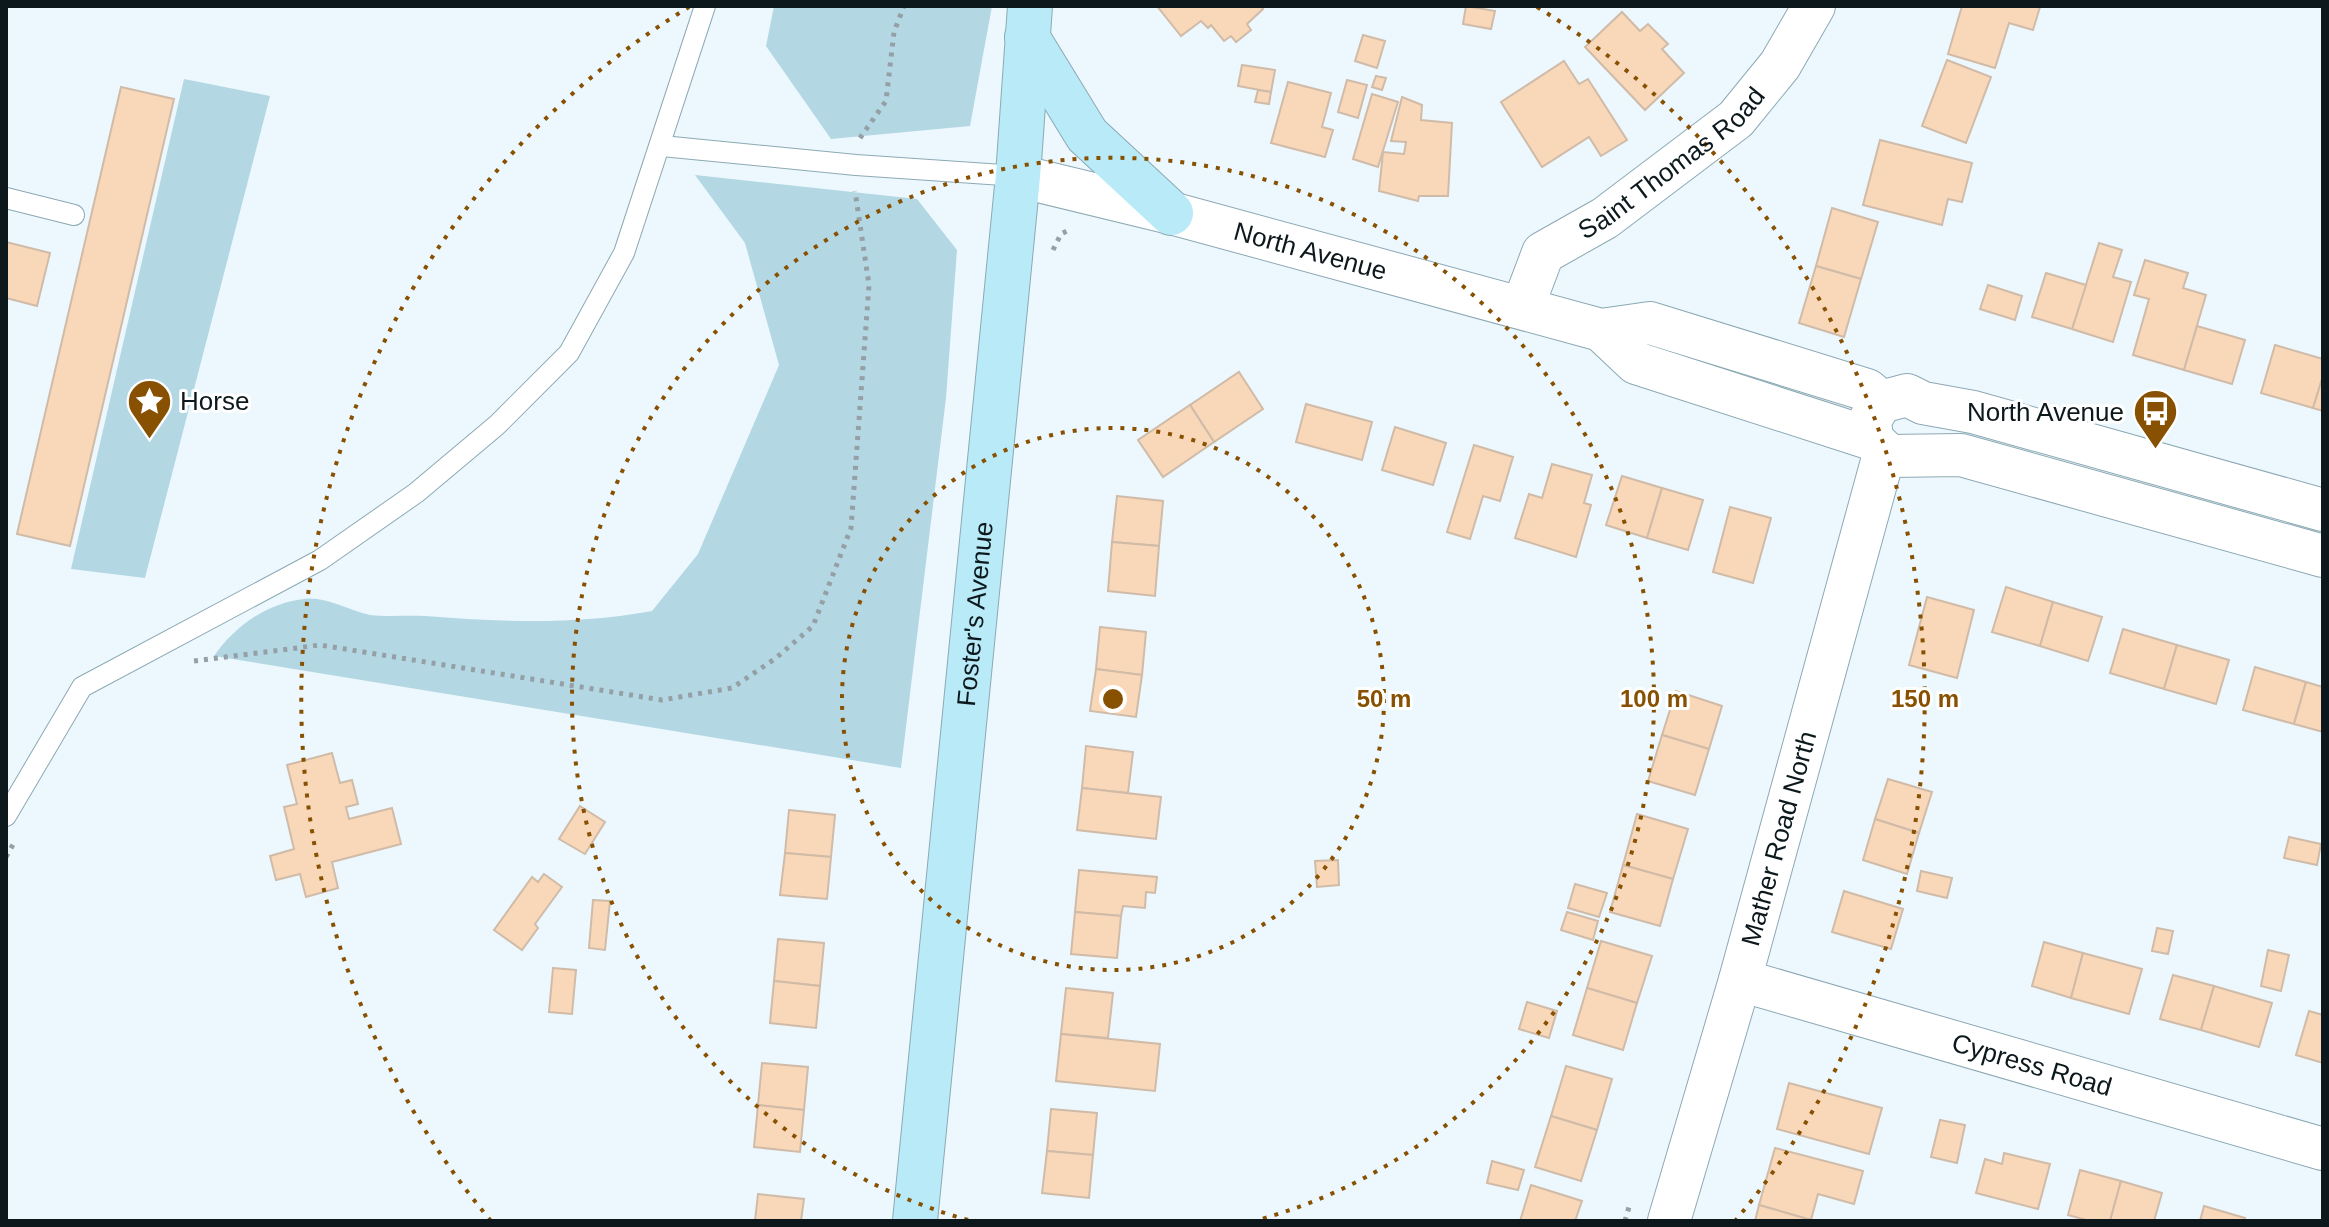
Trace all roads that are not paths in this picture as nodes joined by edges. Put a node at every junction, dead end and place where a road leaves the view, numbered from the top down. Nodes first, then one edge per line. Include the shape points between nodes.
1 (705, 6) edge
2 (1814, 6) edge
3 (1029, 21) edge
4 (662, 146) junction
5 (1018, 176) junction
6 (6, 198) edge
7 (1171, 213) junction
8 (74, 215) dead end
9 (1523, 306) junction
10 (1889, 437) junction
11 (2323, 510) edge
12 (2323, 556) edge
13 (14, 823) edge
14 (1740, 980) junction
15 (2323, 1149) edge
16 (915, 1221) edge
17 (1669, 1221) edge

1 - 4 lane
2 - 9 street, Saint Thomas Road via 1780,65 1736,119 1605,218 1543,253
3 - 5 main road, Foster's Avenue
3 - 7 main road via 1087,135
4 - 5 lane
4 - 13 lane via 624,253 569,353 497,425 416,493 320,560 82,687
5 - 7 street, North Avenue
5 - 16 main road, Foster's Avenue
6 - 8 lane
7 - 9 street, North Avenue
9 - 10 street, North Avenue via 1601,330 1650,323 1867,390
10 - 11 street, North Avenue via 1907,395
10 - 12 street, North Avenue
10 - 14 street, Mather Road North
14 - 15 street, Cypress Road
14 - 17 street, Mather Road North

